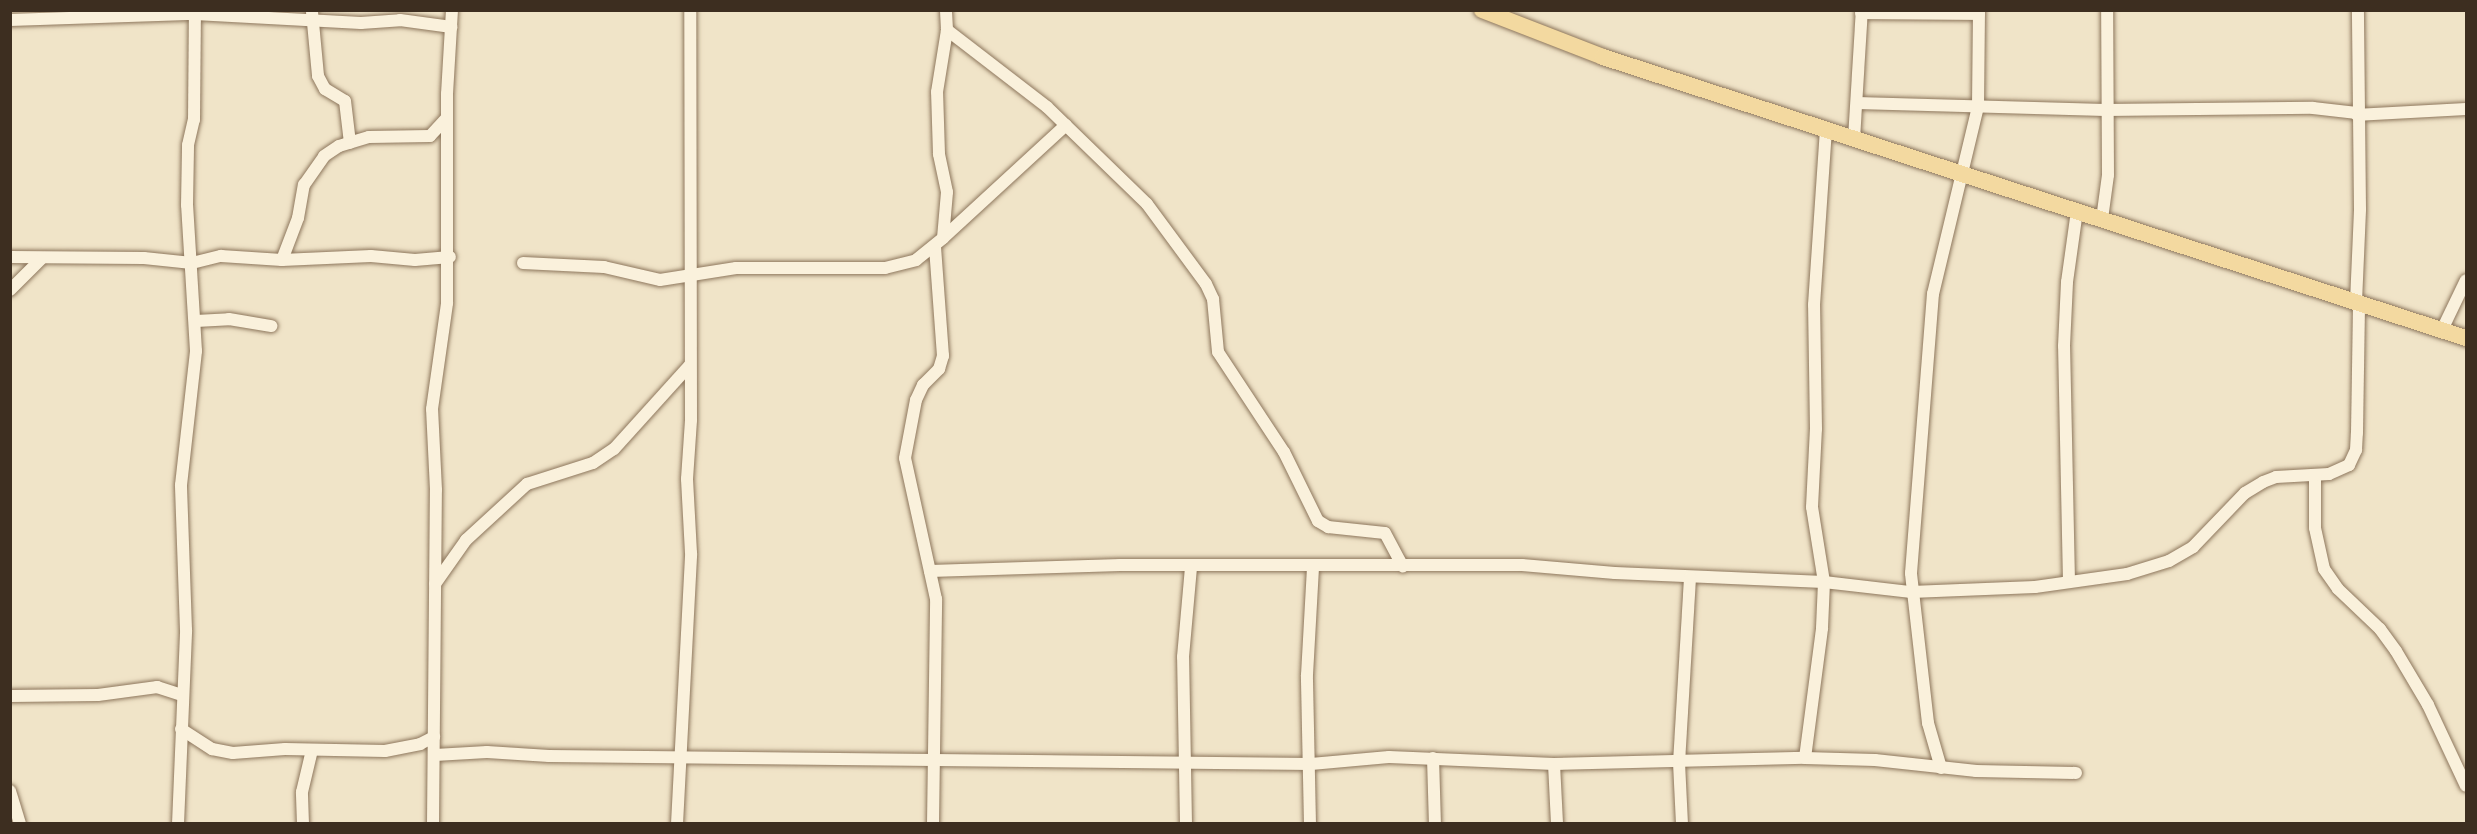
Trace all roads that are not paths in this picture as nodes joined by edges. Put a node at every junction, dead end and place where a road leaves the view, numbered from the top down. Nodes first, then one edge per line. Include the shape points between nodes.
1 (452, 10) edge
2 (690, 10) edge
3 (946, 10) edge
4 (1482, 10) edge
5 (2107, 10) edge
6 (2358, 10) edge
7 (195, 12) edge
8 (1862, 12) edge
9 (1979, 12) edge
10 (312, 14) edge
11 (10, 20) edge
12 (452, 27) junction
13 (947, 30) junction
14 (1857, 103) junction
15 (1978, 106) junction
16 (2466, 109) edge
17 (2105, 110) junction
18 (2357, 114) junction
19 (447, 118) junction
20 (1066, 125) junction
21 (1826, 129) junction
22 (1854, 139) junction
23 (350, 143) junction
24 (1963, 174) junction
25 (2077, 211) junction
26 (2102, 219) junction
27 (943, 238) junction
28 (935, 248) junction
29 (450, 256) junction
30 (10, 258) edge
31 (41, 259) junction
32 (282, 260) junction
33 (192, 263) junction
34 (524, 263) dead end
35 (690, 275) junction
36 (2466, 280) edge
37 (10, 290) edge
38 (2357, 303) junction
39 (196, 321) junction
40 (271, 326) dead end
41 (2442, 330) junction
42 (2466, 338) edge
43 (689, 366) junction
44 (2315, 476) junction
45 (1313, 566) junction
46 (1403, 567) junction
47 (1191, 568) junction
48 (930, 571) junction
49 (1690, 577) junction
50 (1824, 582) junction
51 (2069, 582) junction
52 (435, 584) junction
53 (1911, 592) junction
54 (182, 695) junction
55 (10, 696) edge
56 (181, 729) junction
57 (434, 737) junction
58 (312, 750) junction
59 (435, 755) junction
60 (679, 757) junction
61 (936, 758) junction
62 (1433, 758) junction
63 (1805, 758) junction
64 (1186, 762) junction
65 (1679, 763) junction
66 (1311, 764) junction
67 (1554, 764) junction
68 (1941, 768) junction
69 (2076, 773) dead end
70 (2466, 786) edge
71 (10, 791) edge
72 (20, 824) edge
73 (178, 824) edge
74 (303, 824) edge
75 (433, 824) edge
76 (677, 824) edge
77 (933, 824) edge
78 (1186, 824) edge
79 (1310, 824) edge
80 (1435, 824) edge
81 (1557, 824) edge
82 (1682, 824) edge

1 - 12 street
2 - 35 street
3 - 13 street
4 - 21 main road via 1603,57
5 - 17 street
6 - 18 street
7 - 10 street
7 - 11 street
7 - 33 street via 194,120 188,153
8 - 9 street
8 - 14 street
9 - 15 street
10 - 12 street via 361,23 400,20
10 - 23 street via 318,76 325,88 345,101
12 - 19 street via 448,38
13 - 20 street
13 - 27 street via 937,92 939,154 947,192
14 - 15 street
14 - 22 street
15 - 17 street
15 - 24 street
16 - 18 street
17 - 18 street via 2313,108
17 - 26 street via 2108,175
18 - 38 street
19 - 23 street via 437,131 420,139 369,137
19 - 29 street
20 - 27 street
20 - 46 street via 1146,204 1206,285 1213,299 1218,352 1284,452 1318,521 1328,527 1385,533
21 - 22 main road
21 - 50 street via 1814,305 1816,429 1812,507
22 - 24 main road
23 - 32 street via 324,156 312,170
24 - 25 main road
24 - 53 street via 1933,294
25 - 26 main road
25 - 51 street via 2064,346
26 - 38 main road
27 - 28 street
28 - 35 street via 916,260 885,268 825,270 781,266
28 - 48 street via 943,356 939,369 923,385 916,400 905,458
29 - 32 street via 415,260 371,256
29 - 52 street via 432,409
30 - 31 street
31 - 33 street via 144,258
31 - 37 street
32 - 33 street via 220,256
33 - 39 street
34 - 35 street via 604,267 648,280
35 - 43 street
36 - 41 street
38 - 41 main road
38 - 44 street via 2356,450 2349,465
39 - 40 street via 229,319
39 - 54 street via 194,381 181,485 186,630
41 - 42 main road
43 - 52 street via 614,449 593,463 527,484 466,540
43 - 60 street via 687,479 691,553
44 - 51 street via 2276,477 2254,486 2193,547 2169,561 2127,574
44 - 70 street via 2315,528 2324,569 2396,651 2428,705
45 - 46 street
45 - 47 street
45 - 66 street via 1307,675
46 - 49 street via 1522,565
47 - 48 street via 1120,565
47 - 64 street via 1183,657
48 - 61 street via 936,600
49 - 50 street
49 - 65 street
50 - 53 street
50 - 63 street
51 - 53 street via 2007,589
52 - 57 street
53 - 68 street via 1928,723
54 - 55 street via 157,687 98,695
54 - 56 street
56 - 58 street via 212,749 233,753
56 - 73 street
57 - 58 street via 385,751
57 - 59 street
58 - 74 street via 302,792
59 - 60 street via 487,752
59 - 75 street
60 - 61 street
60 - 76 street
61 - 64 street
61 - 77 street
62 - 66 street
62 - 67 street
62 - 80 street
63 - 65 street
63 - 68 street via 1875,760
64 - 66 street
64 - 78 street
65 - 67 street
65 - 82 street
66 - 79 street
67 - 81 street
68 - 69 street
71 - 72 street

